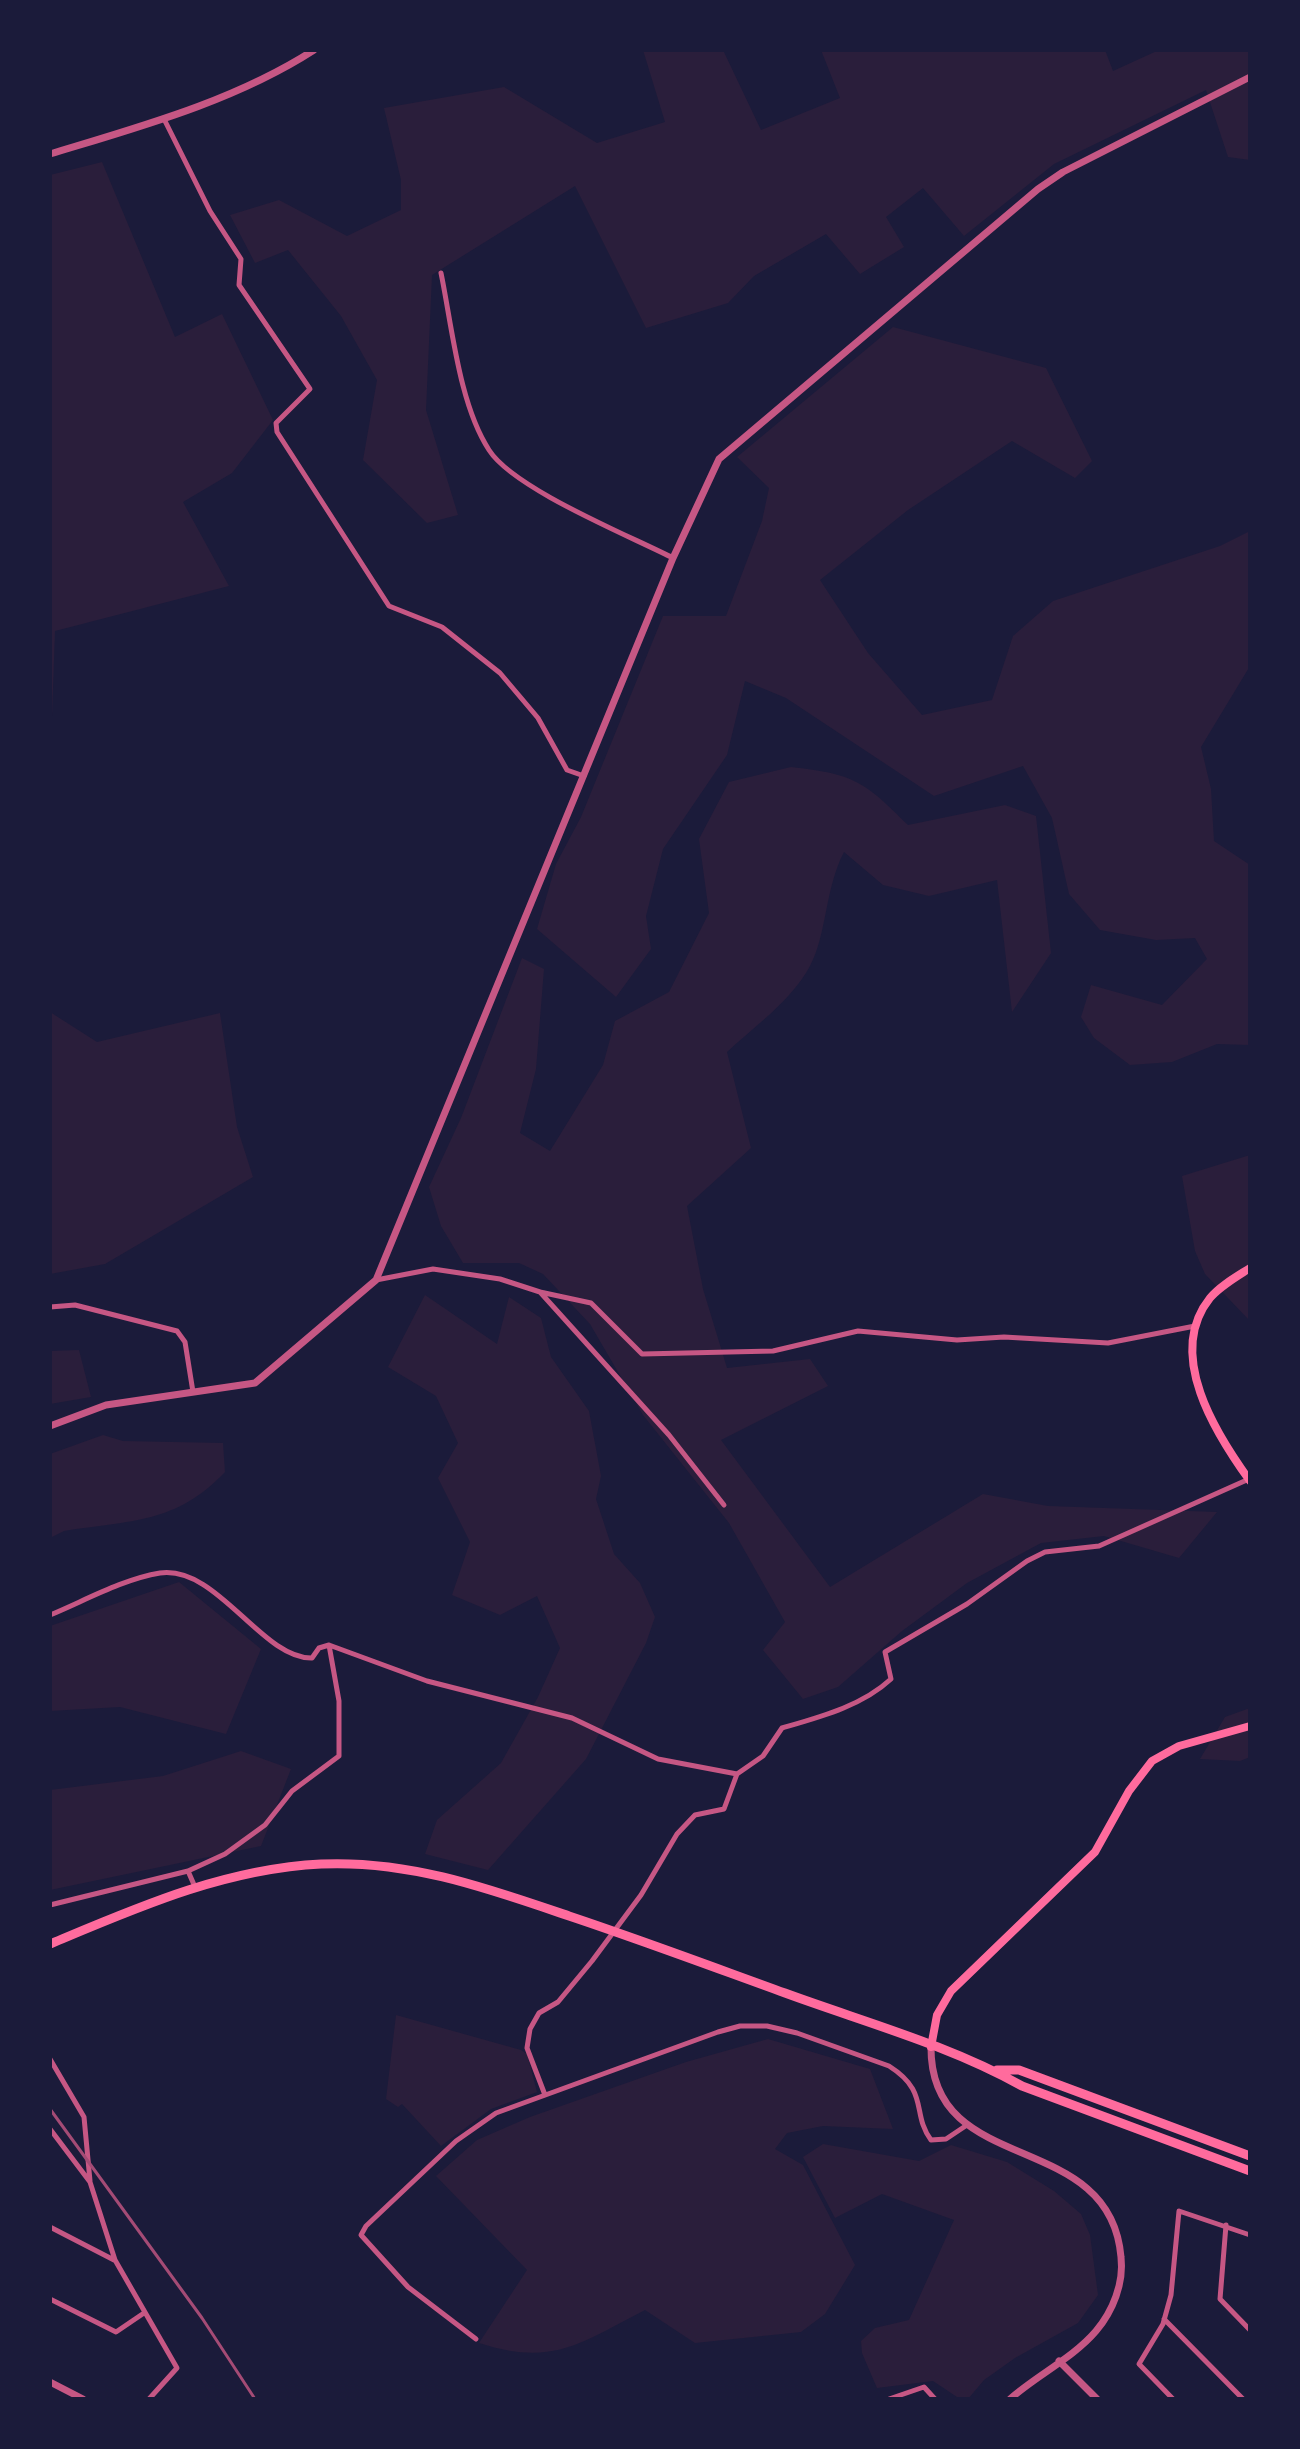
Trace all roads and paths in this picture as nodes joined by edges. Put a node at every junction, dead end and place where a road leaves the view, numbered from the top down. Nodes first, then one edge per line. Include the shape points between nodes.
1 (314, 50) edge
2 (1250, 77) edge
3 (164, 119) junction
4 (50, 154) edge
5 (441, 273) dead end
6 (673, 558) junction
7 (584, 776) junction
8 (1250, 1268) edge
9 (376, 1280) junction
10 (540, 1292) junction
11 (50, 1307) edge
12 (1196, 1325) junction
13 (193, 1393) junction
14 (50, 1426) edge
15 (1249, 1480) edge
16 (724, 1505) dead end
17 (50, 1615) edge
18 (329, 1645) junction
19 (1250, 1726) edge
20 (737, 1774) junction
21 (188, 1871) junction
22 (195, 1887) junction
23 (50, 1905) edge
24 (50, 1944) edge
25 (931, 2047) junction
26 (50, 2059) edge
27 (994, 2070) junction
28 (545, 2095) junction
29 (967, 2125) junction
30 (50, 2129) edge
31 (1250, 2156) edge
32 (1250, 2171) edge
33 (90, 2182) junction
34 (1226, 2225) junction
35 (50, 2227) edge
36 (1250, 2235) edge
37 (115, 2260) junction
38 (50, 2299) edge
39 (144, 2313) junction
40 (1164, 2319) junction
41 (1250, 2330) edge
42 (476, 2339) dead end
43 (1059, 2361) junction
44 (50, 2382) edge
45 (83, 2399) edge
46 (149, 2399) edge
47 (889, 2399) edge
48 (935, 2399) edge
49 (1010, 2399) edge
50 (1097, 2399) edge
51 (1173, 2399) edge
52 (1243, 2399) edge

1 - 3 street
2 - 6 street via 1038,189 719,459
3 - 4 street
3 - 7 street via 210,211 241,259 239,285 310,389 280,417 277,432 389,606 442,627 500,673 538,718 567,770
5 - 6 street via 469,401 490,451 530,485
6 - 7 street
7 - 9 street
8 - 12 main road via 1212,1296
9 - 10 street via 433,1269 500,1279
9 - 13 street via 255,1383
10 - 12 street via 591,1303 642,1354 773,1351 858,1331 957,1340 1108,1343
10 - 16 street via 669,1435
11 - 13 street via 75,1305 177,1331 185,1342
12 - 15 main road via 1192,1350 1200,1390 1220,1440
13 - 14 street via 106,1405
15 - 20 street via 1099,1546 1045,1552 1027,1561 885,1652 891,1679 878,1691 782,1728 763,1756
17 - 18 street via 141,1578 178,1573 203,1583 265,1635 302,1658 312,1658
18 - 20 street via 427,1681 572,1718 658,1759
18 - 21 street via 339,1701 339,1756 292,1791 265,1825 225,1854
19 - 25 main road via 1179,1746 1152,1761 1095,1852 951,1991 937,2015
20 - 28 street via 724,1809 695,1815 677,1834 641,1895 592,1961 558,2002 539,2013 527,2048
21 - 22 street
21 - 23 street
22 - 24 highway
22 - 25 highway via 262,1870 320,1864 446,1875
25 - 27 highway
25 - 29 street via 936,2088
26 - 33 street via 84,2117
27 - 31 highway via 1019,2070
27 - 32 highway via 1033,2090
28 - 29 street via 718,2032 767,2026 875,2060 902,2074 921,2104 931,2140 946,2139
28 - 42 street via 496,2113 467,2132 362,2231 362,2238 408,2287
29 - 43 street via 1071,2175 1094,2193 1114,2222 1122,2261 1113,2303 1095,2332
30 - 33 street
33 - 37 street
34 - 36 street
34 - 40 street via 1179,2211
34 - 41 street via 1220,2299
35 - 37 street
37 - 39 street
38 - 39 street via 116,2332
39 - 46 street via 177,2368
40 - 51 street via 1139,2364
40 - 52 street
43 - 49 street
43 - 50 street
44 - 45 street
47 - 48 street via 924,2387

